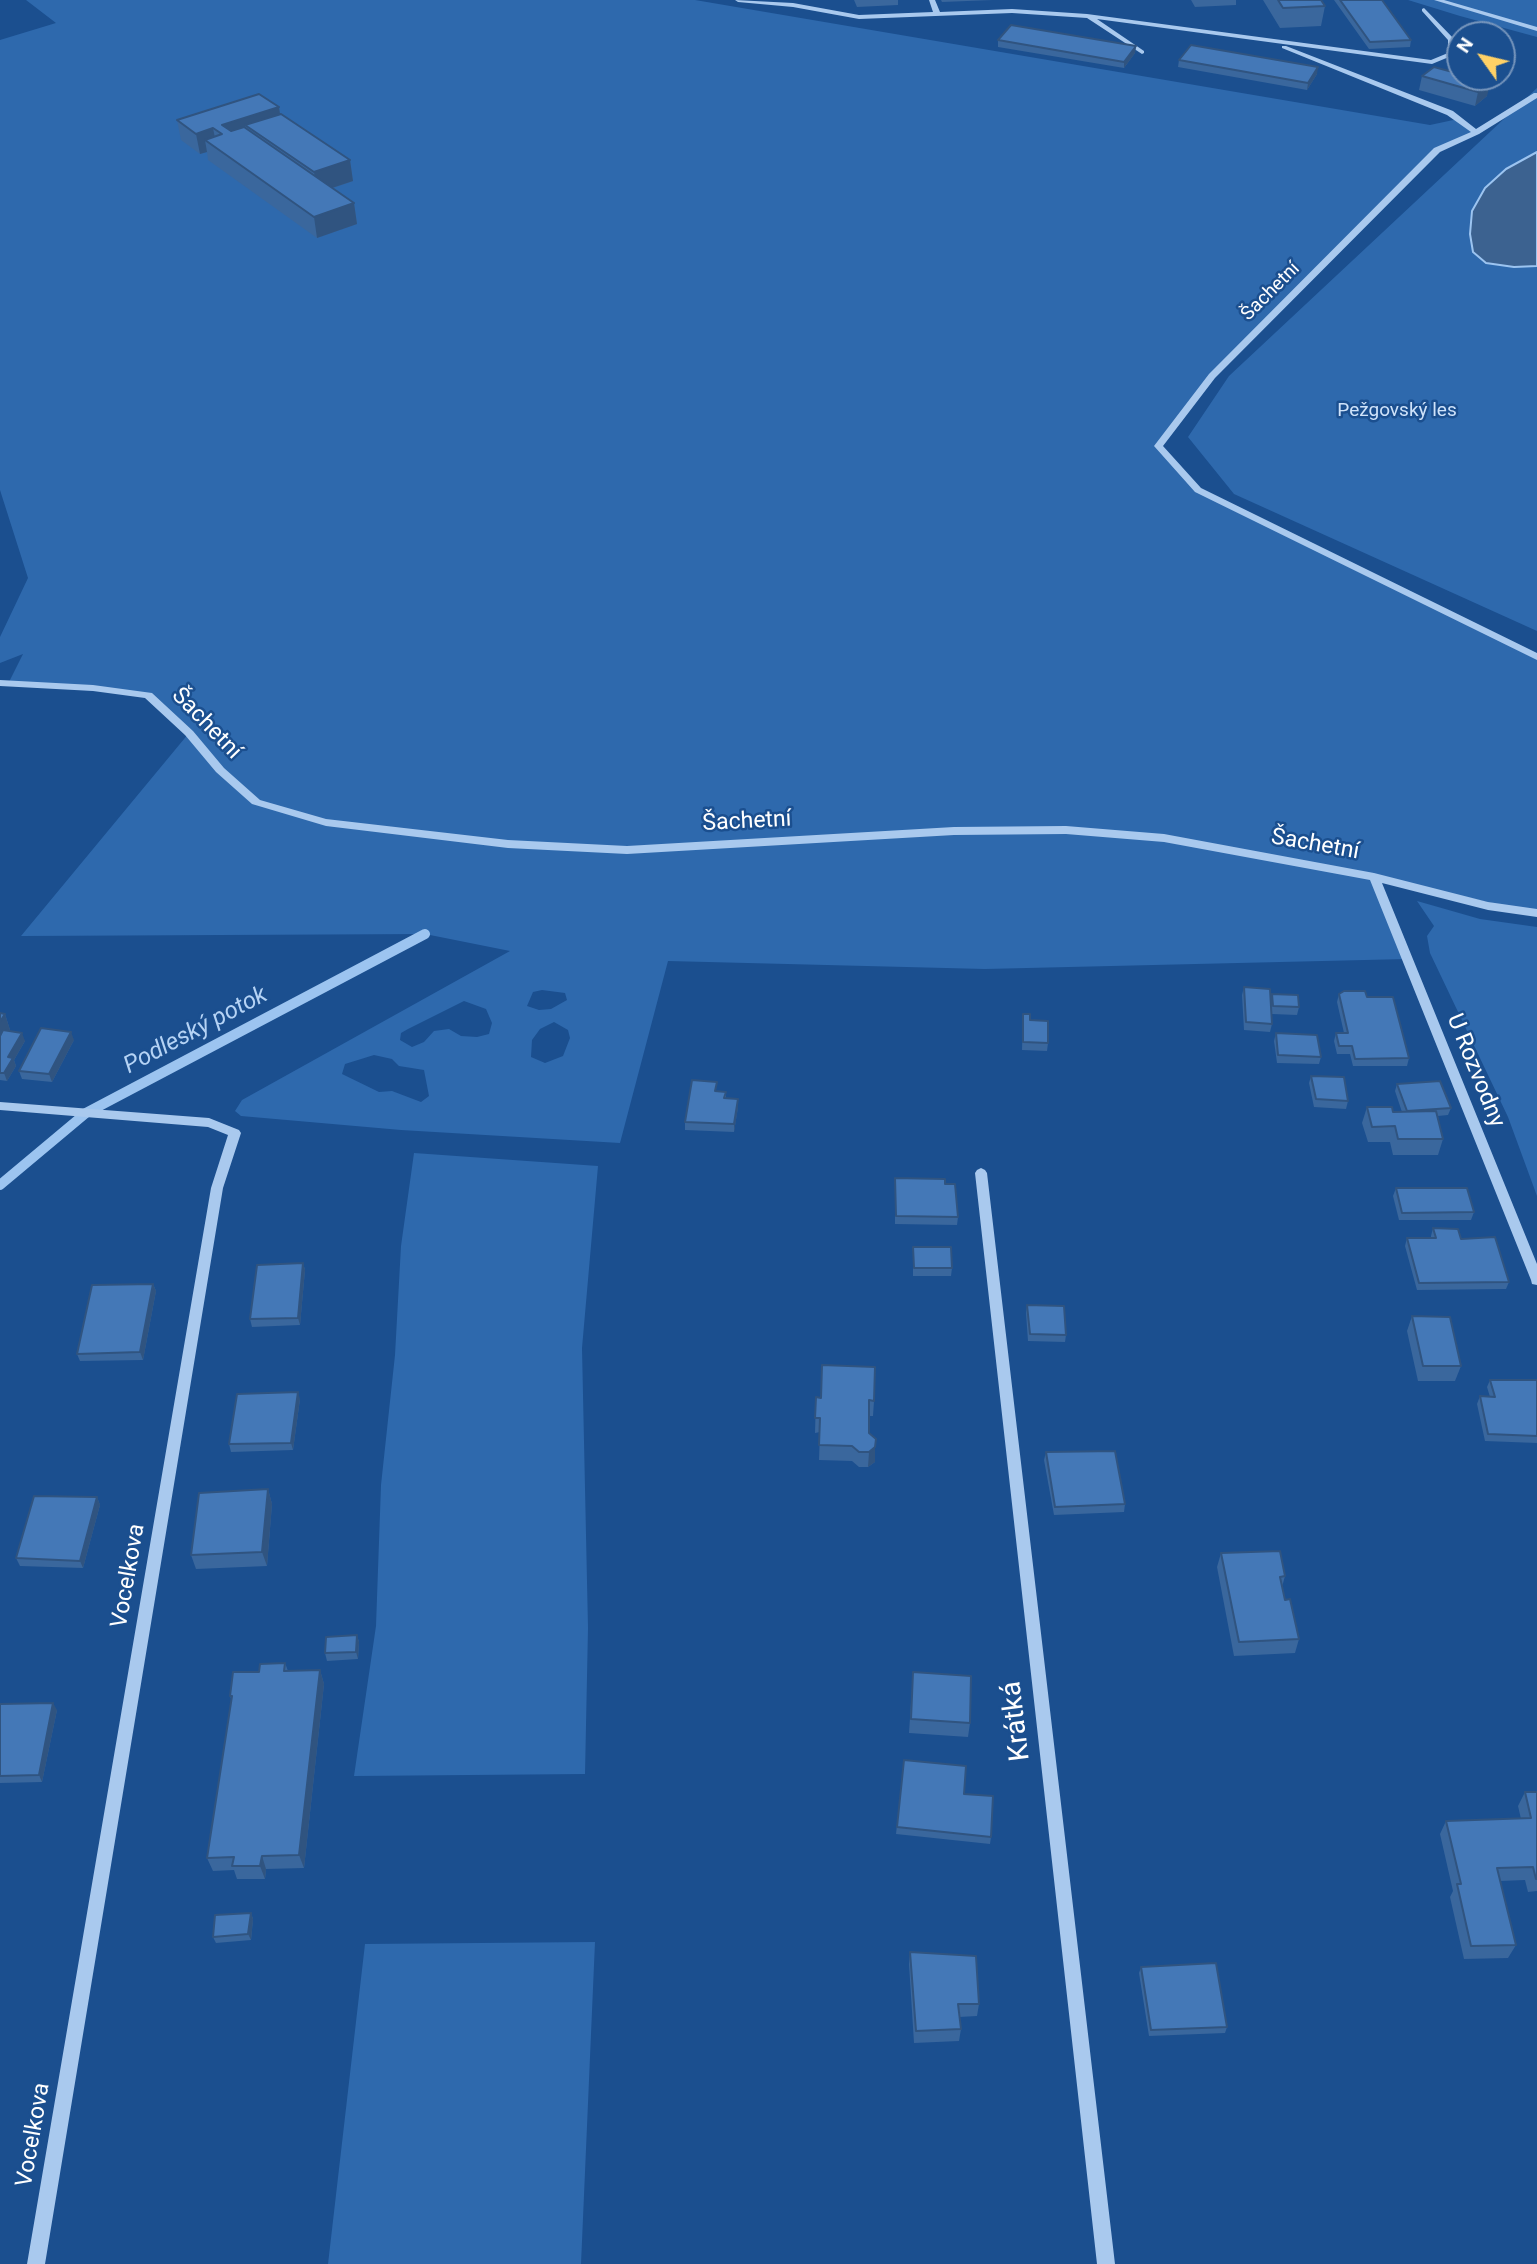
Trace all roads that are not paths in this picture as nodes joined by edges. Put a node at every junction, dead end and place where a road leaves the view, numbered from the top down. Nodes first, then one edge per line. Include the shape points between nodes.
1 (738, 0) edge
2 (932, 0) edge
3 (1437, 0) edge
4 (764, 1) edge
5 (1424, 10) dead end
6 (937, 13) junction
7 (1087, 16) junction
8 (1537, 29) edge
9 (1268, 40) junction
10 (1142, 52) dead end
11 (1537, 95) edge
12 (1476, 132) junction
13 (1537, 657) edge
14 (0, 684) edge
15 (1374, 877) junction
16 (1537, 913) edge
17 (0, 1106) edge
18 (981, 1173) dead end
19 (1537, 1280) edge
20 (36, 2264) edge
21 (1106, 2264) edge

1 - 4 street
2 - 6 street
3 - 8 street
4 - 6 street via 859,17
5 - 9 street via 1451,40 1452,54 1432,62
6 - 7 street
7 - 9 street
7 - 10 street
9 - 12 street via 1450,113
11 - 12 street, Šachetní
12 - 13 street, Šachetní via 1437,150 1212,376 1158,446 1198,490
14 - 15 street, Šachetní via 148,695 256,802 326,822 508,844 627,850 954,831 1066,830 1164,838
15 - 16 street, Šachetní via 1488,906
15 - 19 street, U Rozvodny
17 - 20 street, Vocelkova via 209,1123 235,1133 215,1202
18 - 21 street, Krátká

